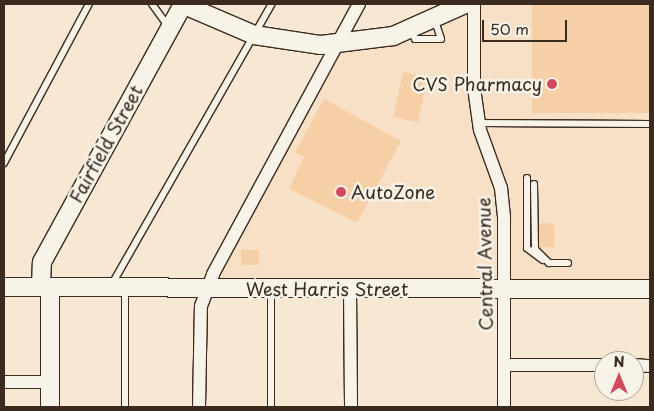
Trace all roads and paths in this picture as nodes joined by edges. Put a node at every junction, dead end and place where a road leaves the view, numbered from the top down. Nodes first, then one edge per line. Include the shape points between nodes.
1 (89, 4) edge
2 (152, 4) edge
3 (182, 4) edge
4 (272, 4) edge
5 (359, 4) edge
6 (465, 4) edge
7 (474, 4) edge
8 (435, 20) junction
9 (169, 28) junction
10 (412, 30) junction
11 (254, 35) junction
12 (338, 44) junction
13 (479, 123) junction
14 (650, 124) edge
15 (4, 163) edge
16 (531, 181) dead end
17 (568, 263) dead end
18 (4, 287) edge
19 (45, 287) junction
20 (118, 288) junction
21 (208, 288) junction
22 (271, 288) junction
23 (504, 288) junction
24 (350, 289) junction
25 (650, 290) edge
26 (504, 365) junction
27 (594, 365) edge
28 (4, 382) edge
29 (50, 382) junction
30 (50, 407) edge
31 (125, 407) edge
32 (198, 407) edge
33 (271, 407) edge
34 (350, 407) edge
35 (504, 407) edge

1 - 15 lane
2 - 9 lane
3 - 9 main road, Fairfield Street
3 - 11 main road
4 - 11 lane
5 - 12 street
6 - 8 main road
7 - 13 street, Central Avenue via 474,88
8 - 10 main road
8 - 10 lane via 441,39 415,39
9 - 19 main road, Fairfield Street via 42,262
10 - 12 main road
11 - 12 main road
11 - 20 lane
12 - 21 street
13 - 14 lane
13 - 23 street, Central Avenue via 501,188
16 - 17 lane via 535,249 548,263
18 - 19 main road, West Harris Street
19 - 20 main road, West Harris Street
19 - 29 main road, Fairfield Street
20 - 21 main road, West Harris Street
20 - 31 lane
21 - 22 main road, West Harris Street
21 - 32 street via 201,306
22 - 24 main road, West Harris Street
22 - 33 lane
23 - 24 main road, West Harris Street
23 - 25 main road, West Harris Street
23 - 26 street, Central Avenue
24 - 34 street
26 - 27 street
26 - 35 street, Central Avenue
28 - 29 street
29 - 30 main road, Fairfield Street

